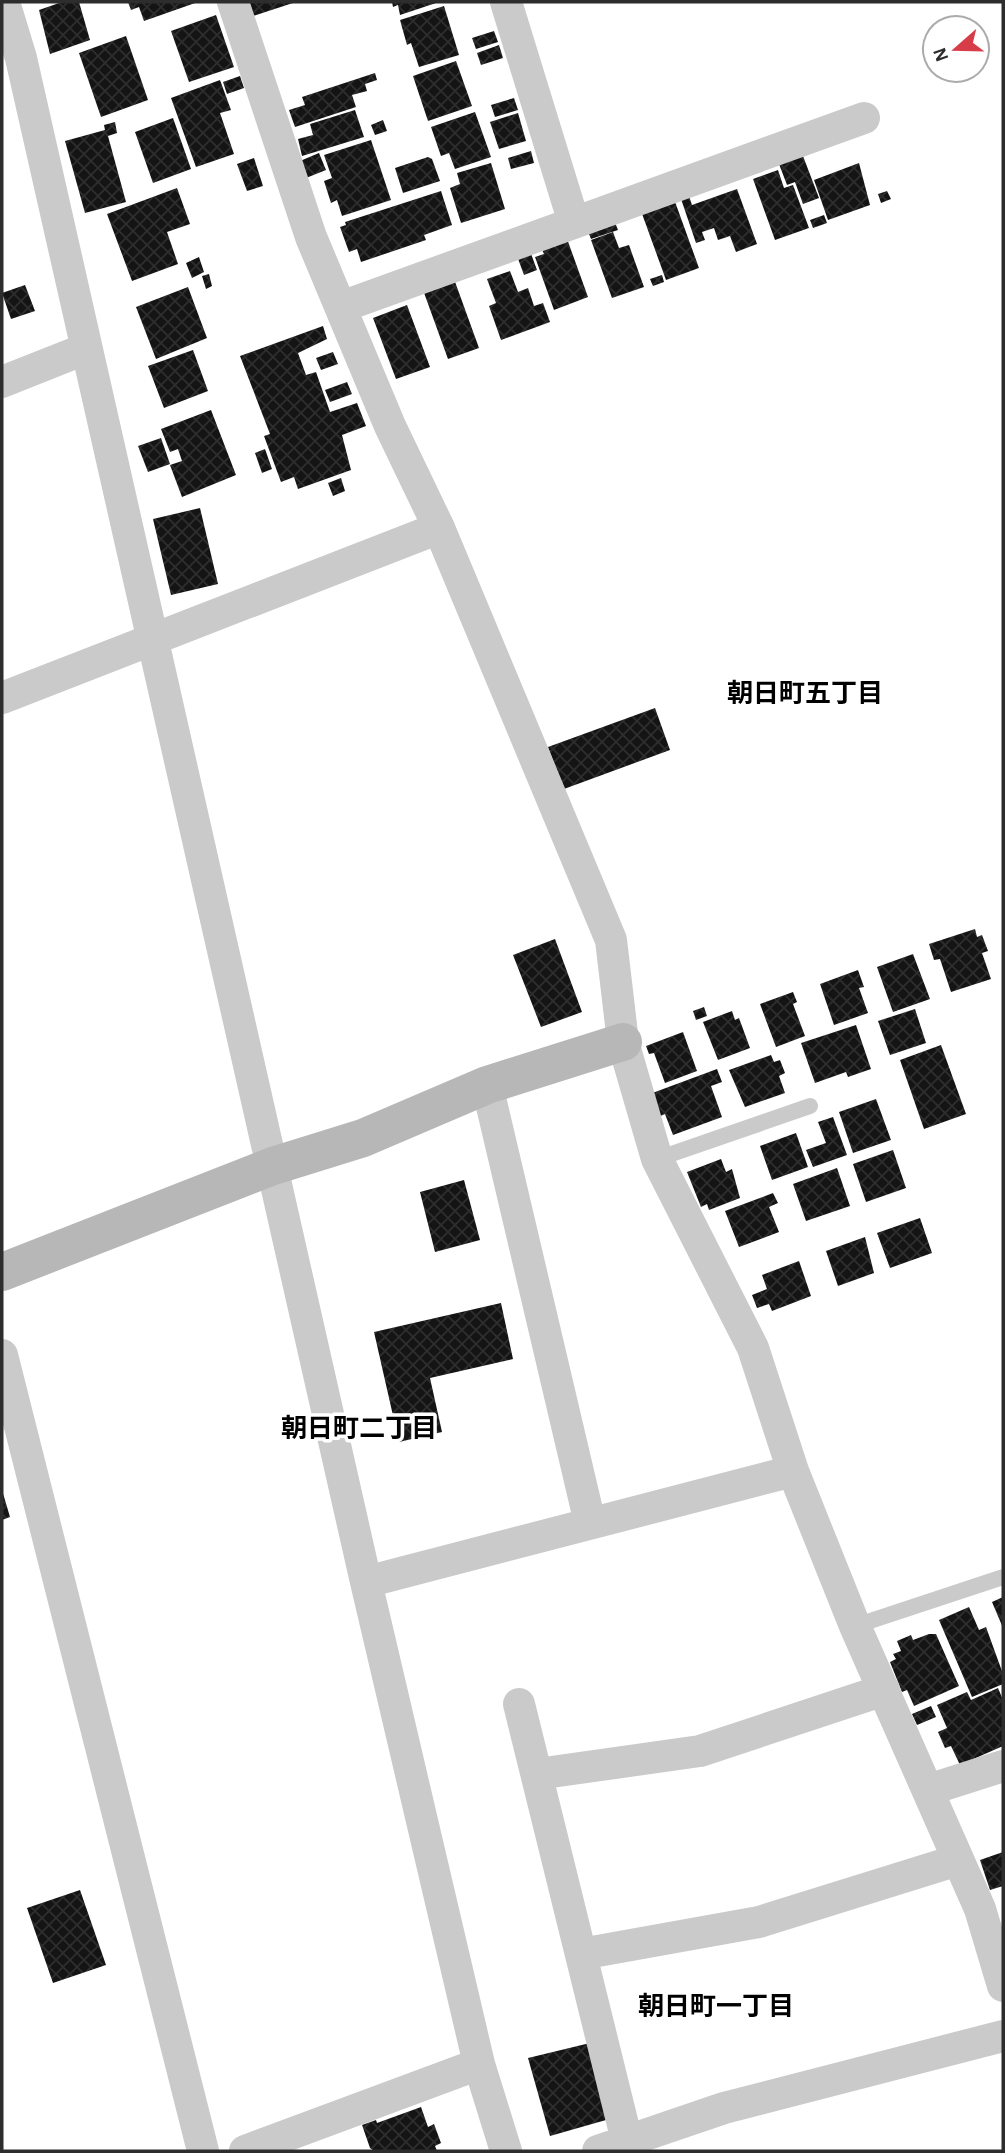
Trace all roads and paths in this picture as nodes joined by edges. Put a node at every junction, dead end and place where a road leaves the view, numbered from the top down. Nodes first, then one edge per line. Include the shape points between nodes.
1 (4, 2) edge
2 (233, 2) edge
3 (506, 2) edge
4 (11, 62) edge
5 (864, 118) dead end
6 (574, 223) junction
7 (341, 307) junction
8 (85, 349) junction
9 (2, 382) edge
10 (439, 528) junction
11 (153, 641) junction
12 (2, 698) edge
13 (623, 1042) junction
14 (487, 1085) junction
15 (810, 1106) dead end
16 (657, 1159) junction
17 (273, 1166) junction
18 (2, 1272) edge
19 (2, 1354) edge
20 (793, 1471) junction
21 (590, 1523) junction
22 (1003, 1577) edge
23 (366, 1582) junction
24 (855, 1626) junction
25 (884, 1690) junction
26 (519, 1704) dead end
27 (1003, 1766) edge
28 (537, 1774) junction
29 (928, 1790) junction
30 (958, 1860) junction
31 (991, 1906) edge
32 (581, 1955) junction
33 (1003, 1986) edge
34 (1003, 2036) edge
35 (479, 2064) junction
36 (627, 2141) junction
37 (204, 2151) edge
38 (245, 2151) edge
39 (506, 2151) edge
40 (598, 2151) edge

1 - 4 street
2 - 7 street via 311,237
3 - 6 street
4 - 8 street
5 - 6 street
6 - 7 street
7 - 10 street
8 - 9 street
8 - 11 street
10 - 11 street
10 - 13 street via 611,940
11 - 12 street
11 - 17 street
13 - 14 street
13 - 16 street
14 - 17 street via 363,1138
14 - 21 street
15 - 16 lane
16 - 20 street via 753,1348
17 - 18 street
17 - 23 street
19 - 37 street
20 - 21 street
20 - 24 street
21 - 23 street
22 - 24 lane
23 - 35 street
24 - 25 street
25 - 28 street via 700,1751
25 - 29 street
26 - 28 street
27 - 29 street
28 - 32 street
29 - 30 street
30 - 31 street
30 - 32 street via 759,1922
31 - 33 street
32 - 36 street
34 - 36 street via 724,2108
35 - 38 street
35 - 39 street
36 - 40 street

